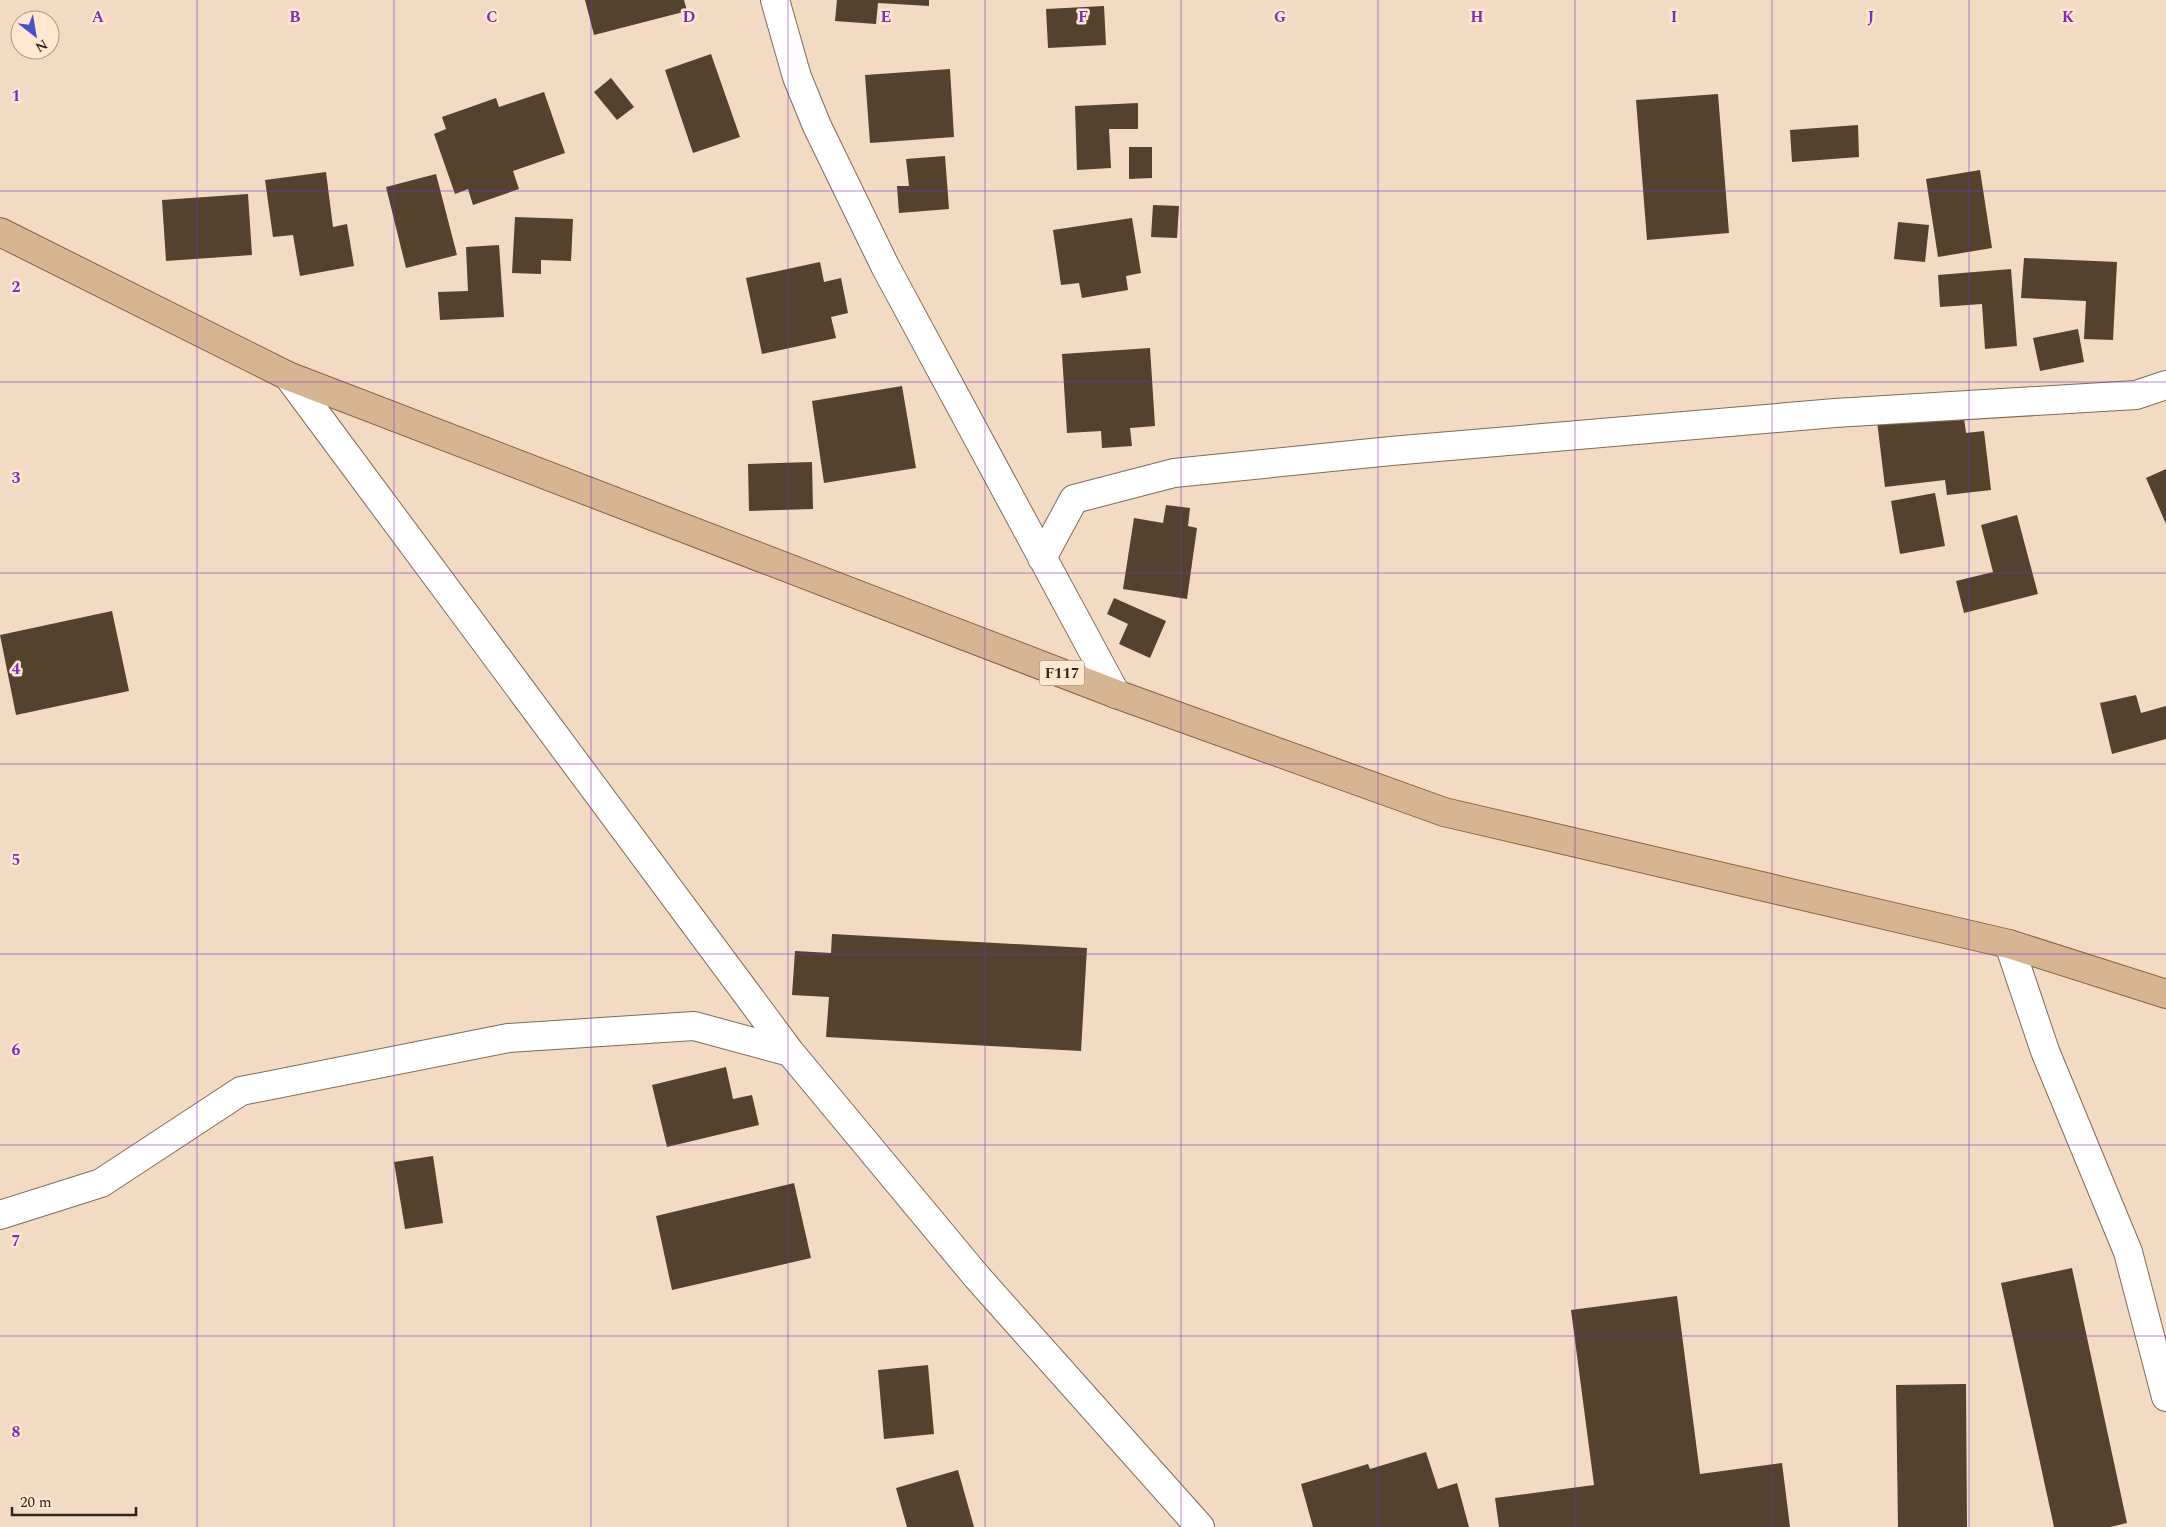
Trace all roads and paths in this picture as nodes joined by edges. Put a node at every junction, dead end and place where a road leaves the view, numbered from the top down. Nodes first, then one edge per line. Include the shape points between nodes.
1 (774, 0) edge
2 (0, 232) edge
3 (288, 376) junction
4 (2166, 385) edge
5 (1042, 558) junction
6 (1116, 694) junction
7 (2009, 944) junction
8 (2166, 994) edge
9 (790, 1052) junction
10 (0, 1215) edge
11 (2166, 1397) edge
12 (1200, 1527) edge

1 - 5 street via 796,77 884,266
2 - 3 main road, F117
3 - 6 main road, F117
3 - 9 street
4 - 5 street via 2136,395 1835,413 1174,473 1074,498
5 - 6 street
6 - 7 main road, F117 via 1444,812
7 - 8 main road, F117
7 - 11 street via 2045,1052 2128,1252
9 - 10 street via 694,1026 508,1038 241,1091 101,1183
9 - 12 street via 977,1277

